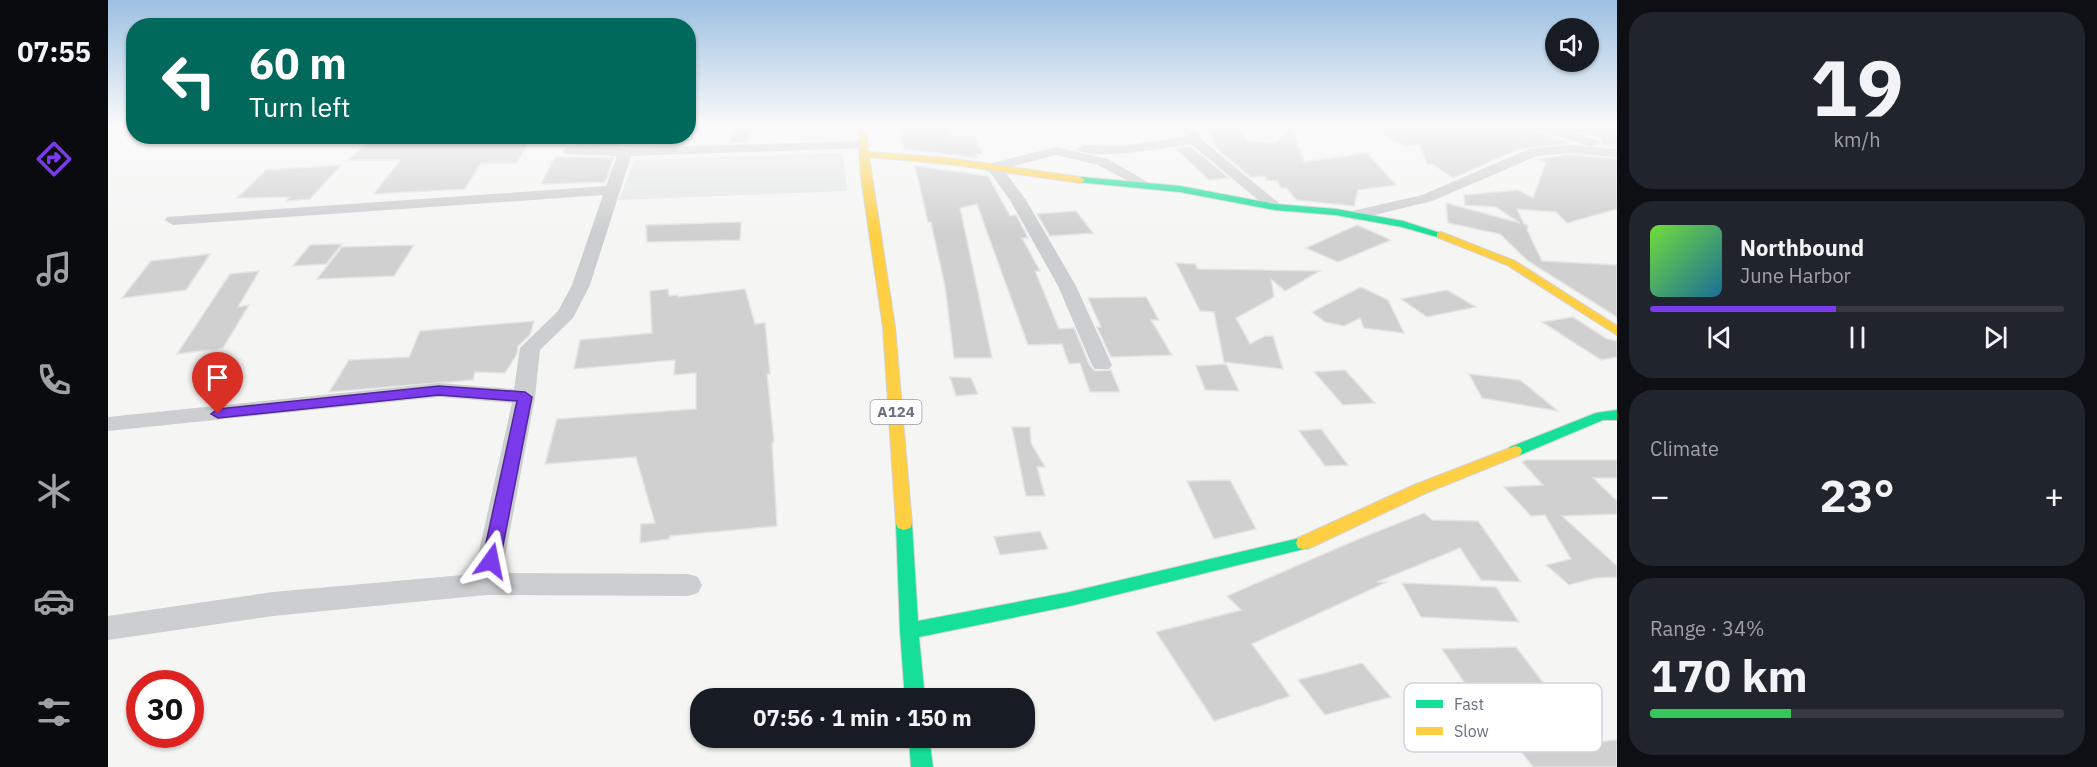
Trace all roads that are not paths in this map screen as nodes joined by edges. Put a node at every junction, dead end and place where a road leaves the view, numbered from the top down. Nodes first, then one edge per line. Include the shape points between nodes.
1 (622, 162) edge
2 (865, 162) edge
3 (954, 162) edge
4 (1014, 162) edge
5 (1102, 162) edge
6 (1220, 162) edge
7 (1511, 162) edge
8 (993, 167) junction
9 (1144, 184) junction
10 (613, 190) junction
11 (1275, 207) junction
12 (1354, 215) junction
13 (173, 219) dead end
14 (1617, 331) edge
15 (1102, 365) dead end
16 (525, 397) junction
17 (1617, 415) edge
18 (108, 424) edge
19 (486, 585) junction
20 (688, 585) dead end
21 (108, 628) edge
22 (909, 631) junction
23 (914, 688) edge
24 (920, 748) edge
25 (922, 767) edge

1 - 10 street
2 - 22 main road, A124 via 889,327 903,490
3 - 8 main road
4 - 8 street
5 - 9 street
6 - 11 street
7 - 12 street via 1427,198
8 - 9 main road via 1041,176
8 - 15 street via 1018,200 1067,286
9 - 11 main road
10 - 13 street
10 - 16 street via 581,285 566,314 530,348
11 - 12 main road
12 - 14 main road via 1403,224 1482,250 1511,263
16 - 18 street via 439,390
16 - 19 street
17 - 22 main road via 1601,416 1420,489 1297,546 1070,599
19 - 20 street
19 - 21 street via 273,604
22 - 23 main road, A124
24 - 25 main road

